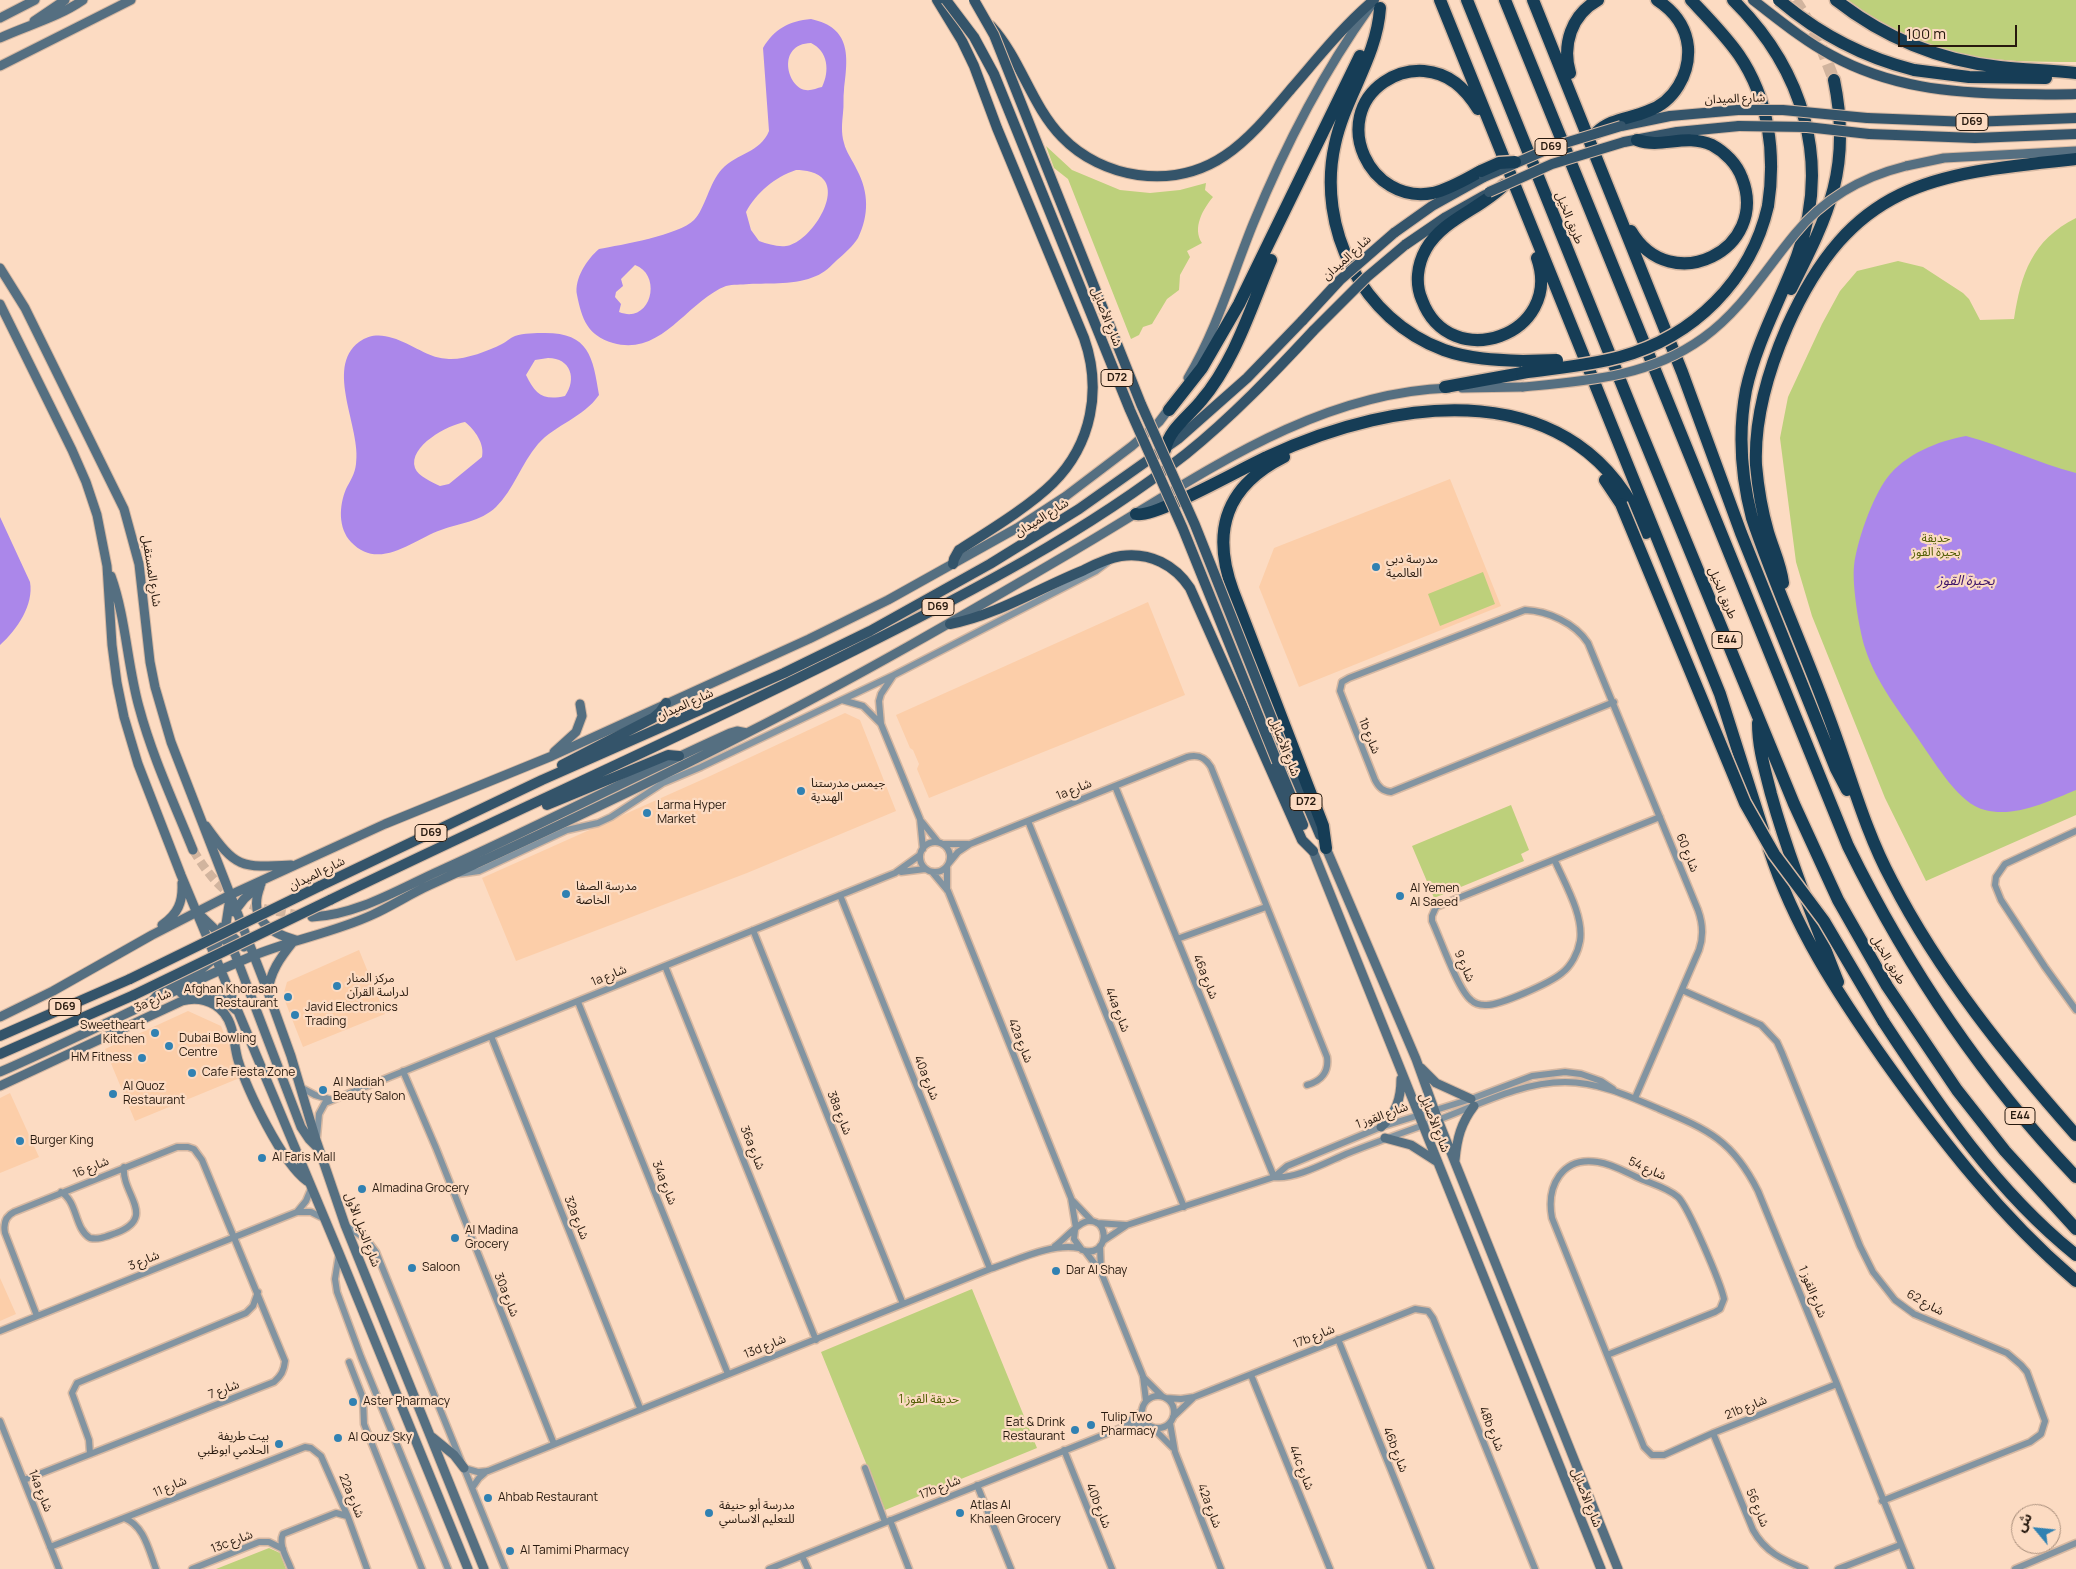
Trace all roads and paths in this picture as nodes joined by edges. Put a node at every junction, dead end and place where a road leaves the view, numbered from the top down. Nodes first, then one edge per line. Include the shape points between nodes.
1 (35, 0) edge
2 (65, 0) edge
3 (83, 0) edge
4 (131, 0) edge
5 (937, 0) edge
6 (946, 0) edge
7 (974, 0) edge
8 (1440, 0) edge
9 (1467, 0) edge
10 (1505, 0) edge
11 (1533, 0) edge
12 (1598, 0) edge
13 (1657, 0) edge
14 (1692, 0) edge
15 (1733, 0) edge
16 (1753, 0) edge
17 (1779, 0) edge
18 (1836, 0) edge
19 (1378, 2) edge
20 (0, 18) edge
21 (987, 20) junction
22 (20, 28) junction
23 (0, 38) edge
24 (0, 66) edge
25 (2076, 74) edge
26 (1834, 80) tunnel mouth
27 (2076, 94) edge
28 (1578, 107) junction
29 (2076, 118) edge
30 (1620, 123) junction
31 (1596, 133) joint
32 (2076, 134) edge
33 (1630, 141) junction
34 (2076, 151) edge
35 (1501, 152) junction
36 (2076, 159) edge
37 (1515, 162) joint
38 (1483, 174) junction
39 (1504, 185) joint
40 (1490, 195) junction
41 (1520, 198) junction
42 (1612, 199) junction
43 (1278, 226) junction
44 (0, 268) edge
45 (0, 304) edge
46 (1756, 356) junction
47 (1522, 367) junction
48 (1444, 387) junction
49 (1169, 410) junction
50 (1523, 420) junction
51 (1311, 438) junction
52 (1165, 450) junction
53 (1136, 514) junction
54 (1112, 558) junction
55 (953, 564) junction
56 (107, 566) junction
57 (1783, 598) junction
58 (950, 624) junction
59 (1568, 624) joint
60 (894, 675) junction
61 (841, 700) junction
62 (1614, 702) junction
63 (666, 703) junction
64 (580, 704) dead end
65 (1758, 715) junction
66 (881, 724) junction
67 (748, 733) junction
68 (1737, 743) junction
69 (552, 756) junction
70 (679, 756) junction
71 (542, 780) junction
72 (1115, 786) junction
73 (1860, 811) junction
74 (198, 813) junction
75 (515, 813) junction
76 (1660, 817) junction
77 (920, 819) junction
78 (1028, 821) junction
79 (2076, 832) edge
80 (940, 843) junction
81 (970, 844) junction
82 (1319, 849) junction
83 (193, 850) tunnel mouth
84 (921, 852) junction
85 (1555, 861) junction
86 (296, 865) junction
87 (948, 865) junction
88 (925, 869) junction
89 (895, 873) junction
90 (933, 873) junction
91 (456, 874) junction
92 (181, 875) junction
93 (264, 880) junction
94 (948, 892) junction
95 (230, 895) junction
96 (840, 895) junction
97 (1266, 908) junction
98 (200, 910) junction
99 (235, 910) junction
100 (312, 917) tunnel mouth
101 (753, 930) junction
102 (224, 934) junction
103 (152, 935) junction
104 (1177, 939) junction
105 (295, 942) junction
106 (214, 954) junction
107 (253, 956) junction
108 (239, 962) junction
109 (665, 966) junction
110 (221, 970) junction
111 (1682, 990) junction
112 (268, 992) junction
113 (152, 1002) junction
114 (578, 1002) junction
115 (1847, 1007) junction
116 (2076, 1010) edge
117 (240, 1015) junction
118 (0, 1018) edge
119 (0, 1036) edge
120 (491, 1036) junction
121 (235, 1041) junction
122 (0, 1054) edge
123 (1416, 1059) junction
124 (3, 1071) edge
125 (403, 1072) junction
126 (1401, 1073) junction
127 (0, 1082) edge
128 (1308, 1085) dead end
129 (0, 1086) edge
130 (300, 1087) junction
131 (1615, 1091) junction
132 (1635, 1098) junction
133 (332, 1100) junction
134 (1473, 1103) junction
135 (1434, 1110) junction
136 (1418, 1115) junction
137 (1438, 1120) junction
138 (1422, 1125) junction
139 (1381, 1127) junction
140 (2076, 1135) edge
141 (1385, 1138) junction
142 (318, 1144) junction
143 (1437, 1162) junction
144 (1455, 1163) junction
145 (124, 1167) junction
146 (1274, 1177) junction
147 (2076, 1177) edge
148 (310, 1186) junction
149 (61, 1192) junction
150 (1071, 1198) junction
151 (1184, 1207) junction
152 (297, 1212) junction
153 (323, 1218) junction
154 (1095, 1222) junction
155 (346, 1225) junction
156 (1127, 1225) junction
157 (1076, 1229) junction
158 (2076, 1229) edge
159 (234, 1237) junction
160 (1102, 1244) junction
161 (1052, 1248) junction
162 (1082, 1249) junction
163 (339, 1253) junction
164 (2076, 1255) edge
165 (990, 1269) junction
166 (1101, 1272) junction
167 (2076, 1281) edge
168 (258, 1292) junction
169 (903, 1304) junction
170 (1415, 1309) joint
171 (37, 1316) junction
172 (0, 1331) edge
173 (1338, 1339) junction
174 (816, 1340) junction
175 (1607, 1355) junction
176 (349, 1362) dead end
177 (728, 1374) junction
178 (1251, 1375) junction
179 (1142, 1376) junction
180 (1837, 1384) junction
181 (1164, 1397) junction
182 (1194, 1398) junction
183 (1146, 1401) junction
184 (640, 1408) junction
185 (1142, 1411) junction
186 (1172, 1420) junction
187 (0, 1422) edge
188 (1150, 1426) junction
189 (1120, 1428) junction
190 (1713, 1433) junction
191 (431, 1436) junction
192 (554, 1444) junction
193 (299, 1449) joint
194 (1064, 1450) junction
195 (1175, 1452) junction
196 (90, 1454) junction
197 (1664, 1455) joint
198 (464, 1468) junction
199 (865, 1468) dead end
200 (488, 1471) junction
201 (24, 1480) junction
202 (977, 1485) junction
203 (472, 1488) junction
204 (1882, 1501) junction
205 (348, 1517) junction
206 (124, 1518) junction
207 (888, 1521) junction
208 (2076, 1543) edge
209 (1900, 1545) junction
210 (50, 1547) junction
211 (283, 1549) junction
212 (802, 1556) junction
213 (2033, 1566) edge
214 (466, 1567) edge
215 (59, 1569) edge
216 (156, 1569) edge
217 (192, 1569) edge
218 (291, 1569) edge
219 (367, 1569) edge
220 (422, 1569) edge
221 (448, 1569) edge
222 (484, 1569) edge
223 (505, 1569) edge
224 (768, 1569) edge
225 (808, 1569) edge
226 (909, 1569) edge
227 (1011, 1569) edge
228 (1112, 1569) edge
229 (1221, 1569) edge
230 (1330, 1569) edge
231 (1431, 1569) edge
232 (1535, 1569) edge
233 (1601, 1569) edge
234 (1618, 1569) edge
235 (1805, 1569) edge
236 (1838, 1569) edge
237 (1910, 1569) edge
238 (2015, 1569) edge

1 - 20 main road
2 - 22 main road
3 - 22 main road via 55,16
4 - 24 main road
5 - 55 main road via 971,60 1084,338 1094,388 1085,432 1063,472 1042,494 959,550
6 - 82 main road, شارع الأصايل / D72, bridge via 974,37 994,74 1277,762
7 - 21 main road, شارع الأصايل / D72, bridge
8 - 35 highway
9 - 65 highway, طريق الخيل / E44
10 - 147 highway, طريق الخيل / E44 via 1848,846 1898,938 1970,1049 2015,1110
11 - 28 highway
12 - 28 highway via 1577,19 1568,41 1568,66
13 - 30 highway via 1674,14 1686,35 1688,59 1684,74 1662,105
14 - 47 highway, bridge via 1740,57 1767,120 1772,177 1760,234 1731,286 1688,325 1650,346 1623,356 1594,363
15 - 46 highway via 1753,20 1787,72 1804,116 1810,148 1812,188 1802,243
16 - 27 main road via 1814,46 1877,76 1963,93
17 - 25 highway, bridge via 1849,48 1914,70 1993,78
18 - 25 highway via 1882,31 1936,54 2000,67
19 - 21 main road, bridge via 1340,32 1241,145 1196,170 1158,176 1132,174 1107,167 1064,139 1047,119 1012,55
19 - 43 highway via 1366,43
19 - 47 highway via 1378,26 1373,44 1341,121 1332,160 1332,202 1337,232 1347,259 1376,304 1419,338 1444,350
19 - 49 main road via 1336,59 1299,124 1264,198 1207,344
21 - 82 main road, شارع الأصايل / D72, bridge via 1141,404 1195,525 1287,757
22 - 23 main road
26 - 46 highway via 1840,142 1830,206 1814,245
28 - 42 highway
29 - 30 main road, شارع الميدان / D69, bridge via 1970,122 1738,110
30 - 31 highway via 1604,126
31 - 37 main road, D69, bridge
32 - 33 main road, D69, bridge via 1966,138 1869,134 1792,126 1739,126
33 - 39 main road, D69, bridge via 1560,161
33 - 42 highway via 1696,141 1726,155 1744,183 1746,208 1742,225 1728,246 1715,256 1699,262 1674,263 1659,258 1640,245
34 - 48 main road, bridge via 1944,158 1906,166 1862,181 1825,204 1794,234 1740,306 1716,328 1689,348 1659,363 1628,374 1595,380 1523,387
35 - 38 highway via 1470,96 1459,84 1444,76 1420,71 1396,75 1381,84 1365,103 1358,128 1362,153 1370,168 1389,185 1414,194 1431,193
35 - 41 highway
36 - 57 highway via 1964,173 1919,186 1880,205 1859,221 1821,263 1774,359 1757,432 1756,466 1760,499 1781,571
37 - 38 highway, bridge via 1499,163
38 - 52 main road, شارع الميدان / D69, bridge via 1394,233 1340,280 1247,378
39 - 40 highway, bridge
40 - 41 highway via 1436,236 1426,249 1418,273 1421,298 1433,320 1453,335 1470,340 1494,339 1510,332 1524,322 1537,301 1541,285 1540,268 1522,218
40 - 75 main road, شارع الميدان / D69, bridge via 1446,217 1405,245 1367,276 1252,393 1186,454 1056,543 947,603 787,684
41 - 68 highway via 1717,686
42 - 73 highway via 1836,769
43 - 49 highway via 1212,354
43 - 52 highway via 1279,236 1272,258 1226,364 1210,390 1172,432
44 - 74 main road, شارع المستقبل via 25,308 131,527 155,687 171,742
45 - 56 main road via 79,466 97,515
46 - 57 highway via 1742,423 1743,472 1752,518
47 - 48 highway
48 - 53 main road via 1374,399 1294,426 1207,469
49 - 55 main road via 1146,434 1088,481 1017,528
50 - 51 highway via 1477,410 1434,410 1370,420
50 - 68 highway via 1556,432 1582,448 1607,470 1625,493 1641,520 1691,643
50 - 164 highway, bridge via 1567,444 1606,481 1636,534 1745,803 1774,854 1824,921 1883,1021 1936,1098 1982,1159 2027,1210
51 - 53 highway via 1148,514
51 - 82 highway via 1295,452 1263,469 1244,486 1226,521 1222,544 1228,576 1323,826
52 - 71 main road, شارع الميدان / D69 via 1020,546 870,631 753,688
53 - 58 main road
54 - 58 main road via 981,616
54 - 60 street via 1096,571
54 - 82 main road via 1151,558 1170,567 1190,588 1302,840
55 - 63 main road via 809,639
56 - 83 main road via 117,595 131,674 144,723
56 - 92 main road via 112,645 124,717 138,764
57 - 73 highway via 1826,709
58 - 67 main road
59 - 62 street, شارع 60 via 1588,642
59 - 62 street, 1b شارع via 1536,610 1525,610 1345,679 1340,686 1341,695 1378,786 1384,791 1398,791
60 - 61 street
60 - 66 street via 879,701
61 - 66 street via 863,706
61 - 91 street via 663,783 604,821 567,830 479,871
62 - 76 street, شارع 60
63 - 69 main road
63 - 71 main road via 653,718 549,773
64 - 69 main road via 582,716 576,732 555,749
65 - 115 highway via 1760,752 1784,837
65 - 158 highway, طريق الخيل / E44 via 1822,868 1887,986 1938,1064 1973,1110
66 - 77 street
67 - 70 main road via 730,733
67 - 91 main road via 624,796
68 - 115 highway via 1788,900 1807,940
69 - 86 main road via 385,824
70 - 75 main road via 668,755 529,812
70 - 100 main road via 358,908
71 - 119 main road, شارع الميدان / D69, bridge via 130,979
72 - 78 street, 1a شارع
72 - 97 street, 1a شارع via 1194,755 1202,756 1211,767
72 - 104 street, 46a شارع
73 - 140 highway via 1892,882 1936,956 2001,1045
74 - 86 main road via 225,852 243,864 259,867
74 - 95 main road, شارع المستقبل
75 - 122 main road, شارع الميدان / D69, bridge via 134,995
76 - 85 street, شارع 9
76 - 111 street, شارع 60 via 1702,926 1702,942
77 - 80 street
77 - 84 street
78 - 81 street, 1a شارع
78 - 151 street, 44a شارع
79 - 116 street via 2005,864 1996,877 1995,885 2001,900
80 - 81 street, 1a شارع
80 - 84 street via 930,843
80 - 87 street via 948,850
81 - 87 street, 1a شارع
82 - 123 main road, شارع الأصايل / D72
82 - 126 main road, شارع الأصايل / D72
84 - 88 street via 920,860
84 - 89 street, 1a شارع
85 - 85 street, شارع 9 via 1442,904 1434,911 1432,921 1464,992 1476,1003 1493,1005 1513,997 1552,980 1571,964 1577,952 1580,929
86 - 93 main road
87 - 90 street via 943,871
87 - 94 street, 42a شارع
88 - 89 street, 1a شارع
88 - 90 street
89 - 96 street, 1a شارع
90 - 94 street, 42a شارع
91 - 105 main road via 374,914
92 - 98 main road
92 - 103 main road via 182,897 177,911
93 - 95 main road
93 - 99 main road
93 - 105 main road via 257,900 261,920 276,934
94 - 150 street, 42a شارع
95 - 98 main road
95 - 99 main road, شارع الخيل الأول
95 - 102 main road
96 - 101 street, 1a شارع
96 - 165 street, 40a شارع
97 - 104 street
97 - 128 street via 1327,1056 1323,1076
98 - 102 main road
98 - 103 main road
98 - 106 main road
99 - 102 main road
99 - 107 main road, شارع الخيل الأول
101 - 109 street, 1a شارع
101 - 169 street, 38a شارع
102 - 106 main road
102 - 107 main road
102 - 108 main road
102 - 110 main road
103 - 118 main road
104 - 146 street, 46a شارع
105 - 107 main road
105 - 112 main road via 272,972
106 - 110 main road
106 - 113 main road via 202,969 160,992
107 - 108 main road
107 - 112 main road, شارع الخيل الأول
108 - 110 main road
108 - 142 main road via 301,1127 308,1139
109 - 114 street, 1a شارع
109 - 174 street, 36a شارع
110 - 113 main road
110 - 117 main road
111 - 132 street, شارع 60
111 - 204 street, شارع 62 via 1761,1025 1777,1042 1860,1246 1879,1282 1914,1314 2014,1358 2026,1372 2043,1414 2044,1428 2036,1438
112 - 130 main road, شارع الخيل الأول
113 - 117 main road via 164,1001 185,992 201,991 217,995
113 - 124 main road
114 - 120 street, 1a شارع
114 - 177 street, 34a شارع
115 - 167 highway via 1925,1118 1980,1186 2025,1235
117 - 121 main road
117 - 148 main road
120 - 125 street, 1a شارع
120 - 184 street, 32a شارع
121 - 129 main road, 3a شارع via 227,1018 218,1008 206,1001 188,1000
121 - 148 main road, 3a شارع via 239,1064 260,1110 288,1163
123 - 134 main road via 1436,1083
123 - 135 main road, شارع الأصايل / D72
124 - 127 main road
125 - 133 street, 1a شارع
125 - 192 street, 30a شارع
126 - 136 main road, شارع الأصايل / D72
126 - 139 main road via 1399,1101
130 - 133 street
130 - 142 main road, شارع الخيل الأول
131 - 132 street, شارع القوز 1
131 - 134 street, شارع القوز 1 via 1580,1083 1553,1083
131 - 134 street, شارع القوز 1 via 1601,1081 1581,1074 1550,1073 1517,1080
132 - 180 street, شارع القوز 1 via 1702,1128 1738,1157 1758,1191
133 - 142 street via 321,1108
134 - 135 street, شارع القوز 1
134 - 137 street, شارع القوز 1
134 - 144 main road via 1461,1127
135 - 136 street, شارع القوز 1
135 - 137 main road, شارع الأصايل / D72
136 - 138 main road, شارع الأصايل / D72
136 - 139 street, شارع القوز 1
137 - 138 street, شارع القوز 1
137 - 144 main road, شارع الأصايل / D72
138 - 141 street, شارع القوز 1
138 - 143 main road, شارع الأصايل / D72
139 - 146 street, شارع القوز 1 via 1287,1166
141 - 143 main road via 1411,1145
141 - 146 street, شارع القوز 1 via 1292,1176
142 - 155 main road, شارع الخيل الأول
143 - 233 main road, شارع الأصايل / D72
144 - 234 main road, شارع الأصايل / D72
145 - 149 street, شارع 16
145 - 149 street via 137,1213 133,1223 124,1230 100,1239 90,1238 83,1232 68,1198
145 - 159 street, شارع 16 via 177,1147 194,1149 202,1160
146 - 151 street, شارع القوز 1
148 - 152 street via 306,1201
148 - 153 main road
149 - 171 street, شارع 16 via 10,1214 4,1223
150 - 154 street, 42a شارع
150 - 157 street, 42a شارع
151 - 156 street, شارع القوز 1
152 - 153 street via 311,1212
152 - 159 street, شارع 3
153 - 163 main road
154 - 156 street, شارع القوز 1
154 - 157 street via 1083,1222
154 - 160 street via 1104,1233
155 - 191 main road, شارع الخيل الأول
155 - 198 street via 367,1240 376,1252
156 - 160 street, شارع القوز 1
157 - 161 street, 13d شارع
157 - 162 street via 1074,1240
159 - 168 street, شارع 7
159 - 171 street, شارع 3
160 - 162 street via 1093,1251
160 - 166 street
161 - 162 street, 13d شارع
161 - 165 street, 13d شارع
162 - 166 street
163 - 214 main road
163 - 221 street via 335,1279 337,1292
165 - 169 street, 13d شارع
166 - 179 street
168 - 196 street via 254,1306 246,1313 77,1383 72,1393 89,1440
168 - 196 street, شارع 7 via 285,1361 280,1377
169 - 174 street, 13d شارع
170 - 173 street, 17b شارع
170 - 232 street, 48b شارع via 1428,1311 1433,1318
171 - 172 street, شارع 3
173 - 178 street, 17b شارع
173 - 231 street, 46b شارع
174 - 177 street, 13d شارع
175 - 175 street, شارع 54 via 1552,1218 1550,1205 1557,1179 1566,1168 1588,1160 1606,1164 1678,1197 1686,1207 1724,1299 1715,1312
175 - 197 street, شارع 54 via 1644,1447 1652,1455
176 - 220 street via 363,1398 364,1424
177 - 184 street, 13d شارع
178 - 182 street, 17b شارع
178 - 230 street, 44c شارع
179 - 181 street
179 - 183 street
180 - 190 street, 21b شارع
180 - 204 street, شارع القوز 1
181 - 182 street, 17b شارع
181 - 183 street via 1156,1396
181 - 186 street via 1173,1406
182 - 186 street, 17b شارع
183 - 185 street
184 - 192 street, 13d شارع
185 - 188 street via 1143,1419
185 - 189 street, 17b شارع
186 - 188 street via 1159,1428
186 - 195 street, 42a شارع
187 - 201 street, 14a شارع
188 - 189 street, 17b شارع
188 - 195 street, 42a شارع
189 - 194 street, 17b شارع
190 - 197 street, 21b شارع
190 - 235 street, شارع 56 via 1759,1541 1774,1555
191 - 198 main road
191 - 222 main road, شارع الخيل الأول
192 - 200 street, 13d شارع
193 - 205 street, 22a شارع via 312,1448 321,1456
193 - 206 street, شارع 11
194 - 202 street, 17b شارع
194 - 228 street, 40b شارع
195 - 229 street, 42a شارع
196 - 201 street, شارع 7
198 - 200 street, 13d شارع
198 - 203 street
199 - 207 street
200 - 203 street, 13d شارع
201 - 210 street, 14a شارع
202 - 207 street, 17b شارع
202 - 227 street
203 - 223 street
204 - 209 street, شارع القوز 1
205 - 211 street via 336,1513 287,1531 282,1538
205 - 219 street, 22a شارع
206 - 210 street, شارع 11
206 - 216 street via 138,1528
207 - 212 street, 17b شارع
207 - 226 street
208 - 213 street
209 - 236 street
209 - 237 street, شارع القوز 1
210 - 215 street, 14a شارع
211 - 217 street, 13c شارع via 270,1542 259,1542
211 - 218 street
212 - 224 street, 17b شارع
212 - 225 street
213 - 238 street

